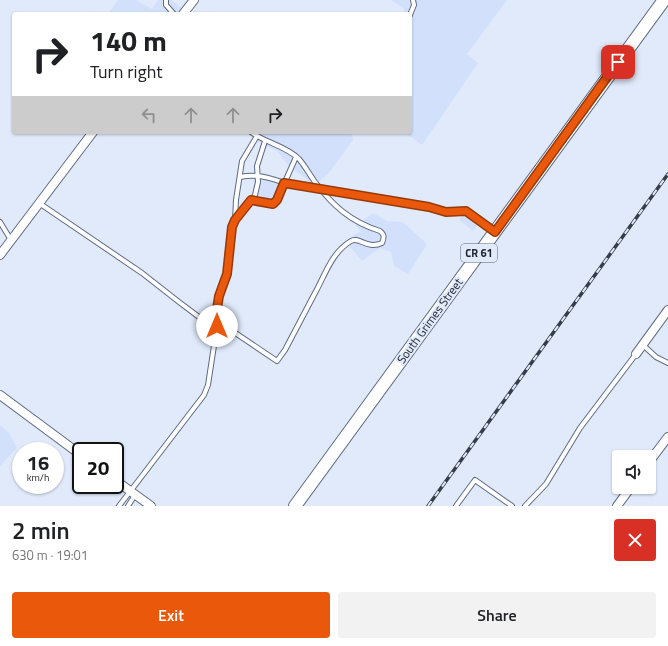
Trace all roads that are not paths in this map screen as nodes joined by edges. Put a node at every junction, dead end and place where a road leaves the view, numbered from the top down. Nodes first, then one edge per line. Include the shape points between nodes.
1 (166, 0) edge
2 (194, 0) edge
3 (413, 0) edge
4 (664, 0) edge
5 (172, 12) edge
6 (185, 12) edge
7 (411, 12) edge
8 (92, 134) edge
9 (254, 134) edge
10 (257, 136) junction
11 (265, 140) junction
12 (296, 157) junction
13 (257, 175) junction
14 (240, 177) junction
15 (284, 183) junction
16 (320, 188) junction
17 (251, 200) junction
18 (40, 203) junction
19 (235, 220) junction
20 (0, 222) edge
21 (495, 232) junction
22 (11, 240) junction
23 (0, 255) edge
24 (668, 310) edge
25 (217, 326) junction
26 (643, 345) junction
27 (636, 354) joint
28 (668, 363) edge
29 (0, 395) edge
30 (668, 437) edge
31 (72, 448) edge
32 (656, 453) edge
33 (124, 486) edge
34 (133, 493) junction
35 (626, 494) edge
36 (119, 506) edge
37 (128, 506) edge
38 (151, 506) edge
39 (295, 506) edge
40 (456, 506) edge
41 (512, 506) edge
42 (525, 506) edge
43 (617, 506) edge

1 - 5 lane via 166,5
2 - 6 street
3 - 7 lane
4 - 21 main road, South Grimes Street / CR 61
8 - 18 street
9 - 10 lane
10 - 11 lane
10 - 14 lane via 242,160
11 - 12 lane
11 - 13 lane via 257,166
12 - 15 lane
12 - 16 lane
13 - 14 lane
13 - 15 lane
13 - 17 lane via 255,195
14 - 19 lane
15 - 16 lane
15 - 17 lane via 273,204
16 - 21 lane via 446,212 466,211
16 - 25 lane via 346,215 359,224 383,233 382,243 369,246 352,240 339,250 277,361 225,326
17 - 19 lane
18 - 22 street
18 - 25 lane via 142,272 207,323
19 - 25 lane via 227,274 219,296
20 - 22 lane
21 - 39 main road, South Grimes Street / CR 61
22 - 23 street
24 - 26 street
25 - 34 lane via 204,396
26 - 27 street
26 - 28 lane via 656,357
27 - 42 lane via 580,428 546,484
29 - 31 street
30 - 32 street
33 - 34 street
34 - 36 lane
34 - 37 lane
34 - 38 street
35 - 43 street
40 - 41 lane via 475,480

